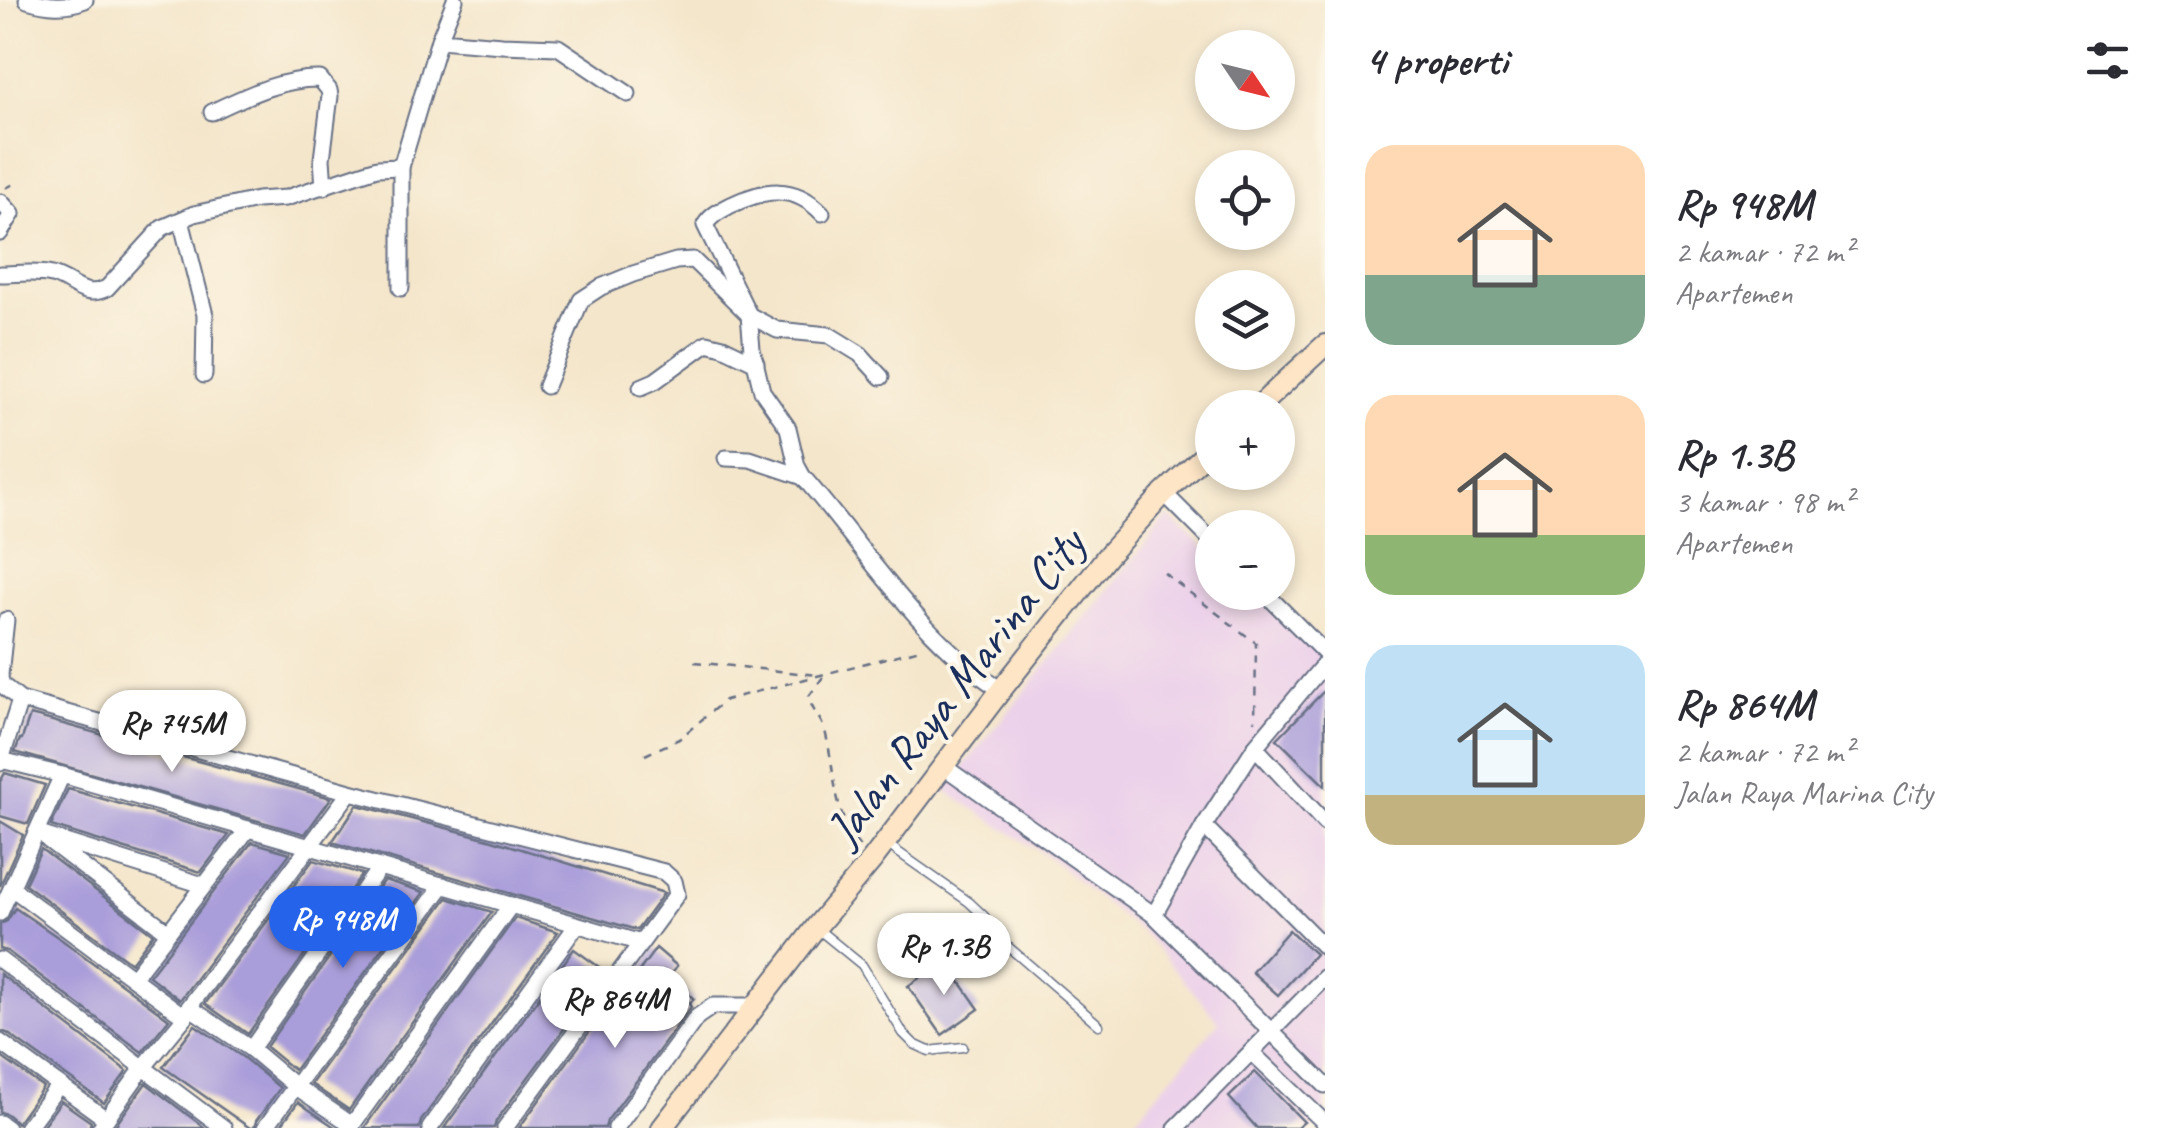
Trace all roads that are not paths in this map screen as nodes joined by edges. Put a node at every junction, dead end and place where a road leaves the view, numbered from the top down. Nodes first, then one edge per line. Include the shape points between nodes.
1 (27, 0) edge
2 (85, 0) edge
3 (456, 0) edge
4 (439, 40) junction
5 (628, 94) dead end
6 (212, 112) dead end
7 (401, 167) junction
8 (324, 187) junction
9 (1, 202) edge
10 (822, 213) dead end
11 (181, 220) junction
12 (0, 233) edge
13 (0, 274) edge
14 (402, 288) dead end
15 (748, 315) junction
16 (1325, 345) edge
17 (756, 363) junction
18 (204, 375) dead end
19 (881, 377) dead end
20 (546, 386) dead end
21 (641, 387) dead end
22 (1276, 390) edge
23 (726, 458) dead end
24 (1195, 464) edge
25 (803, 477) junction
26 (1164, 493) junction
27 (1195, 524) edge
28 (1282, 610) edge
29 (6, 620) dead end
30 (1325, 653) edge
31 (1325, 664) edge
32 (0, 675) edge
33 (1001, 690) junction
34 (20, 700) junction
35 (1254, 748) junction
36 (1, 762) edge
37 (943, 766) junction
38 (62, 775) junction
39 (350, 792) junction
40 (1325, 823) edge
41 (1204, 826) junction
42 (248, 829) junction
43 (37, 833) junction
44 (309, 847) junction
45 (878, 851) junction
46 (380, 867) junction
47 (203, 885) junction
48 (443, 886) junction
49 (13, 889) junction
50 (511, 905) junction
51 (0, 913) edge
52 (1154, 916) junction
53 (577, 924) junction
54 (816, 927) junction
55 (168, 932) junction
56 (641, 944) junction
57 (1325, 948) edge
58 (0, 960) edge
59 (1325, 976) edge
60 (133, 978) junction
61 (755, 1006) junction
62 (187, 1012) junction
63 (1099, 1025) dead end
64 (1271, 1033) junction
65 (0, 1042) edge
66 (962, 1047) dead end
67 (251, 1049) junction
68 (1252, 1052) junction
69 (144, 1068) junction
70 (60, 1085) junction
71 (1325, 1085) edge
72 (295, 1086) junction
73 (0, 1123) edge
74 (102, 1126) edge
75 (354, 1126) edge
76 (1325, 1126) edge
77 (6, 1128) edge
78 (27, 1128) edge
79 (224, 1128) edge
80 (265, 1128) edge
81 (430, 1128) edge
82 (505, 1128) edge
83 (616, 1128) edge
84 (662, 1128) edge
85 (1176, 1128) edge

1 - 2 street via 46,6
3 - 4 street
4 - 5 street via 558,47
4 - 7 street
6 - 8 street via 259,91 320,80 330,96
7 - 8 street via 377,168
7 - 14 street
8 - 11 street
9 - 12 street via 12,214
10 - 15 street via 792,193 766,192 709,218 706,231
11 - 13 street via 162,228 100,291 56,276
11 - 18 street via 205,315
15 - 17 street
15 - 19 street via 776,330 828,335
15 - 20 street via 694,260 633,274 581,300
16 - 22 main road
17 - 21 street via 707,344
17 - 25 street via 762,391 788,428
23 - 25 street
24 - 26 main road, Jalan Raya Marina City
25 - 33 street via 904,601 973,672
26 - 27 street
26 - 33 main road, Jalan Raya Marina City
28 - 30 street
29 - 32 street
31 - 35 street
32 - 34 street
33 - 37 main road, Jalan Raya Marina City
34 - 36 street
34 - 39 street
35 - 40 street
35 - 41 street
36 - 38 street
37 - 45 main road, Jalan Raya Marina City
37 - 52 street
38 - 42 street
38 - 43 street
39 - 44 street
39 - 56 street via 664,872 678,894
41 - 52 street
41 - 57 street
42 - 44 street
42 - 47 street
43 - 47 street
43 - 49 street
43 - 55 street
44 - 46 street
44 - 62 street
45 - 54 main road, Jalan Raya Marina City
45 - 63 lane via 969,902 998,938
46 - 48 street
46 - 67 street
47 - 55 street
48 - 50 street
48 - 72 street
49 - 51 street
49 - 60 street
50 - 53 street
50 - 75 street
52 - 64 street
53 - 56 street
53 - 81 street
54 - 61 main road, Jalan Raya Marina City
54 - 66 lane via 862,965 914,1044 929,1051
55 - 60 street
56 - 82 street
58 - 69 street
59 - 64 street
60 - 62 street
61 - 83 street via 712,1006 698,1016
61 - 84 main road, Jalan Raya Marina City
62 - 67 street
62 - 69 street
64 - 68 street
64 - 71 street
65 - 70 street
67 - 72 street
68 - 76 street
68 - 85 street
69 - 74 street
69 - 79 street
70 - 74 street
70 - 78 street
72 - 75 street
72 - 80 street
73 - 77 street

